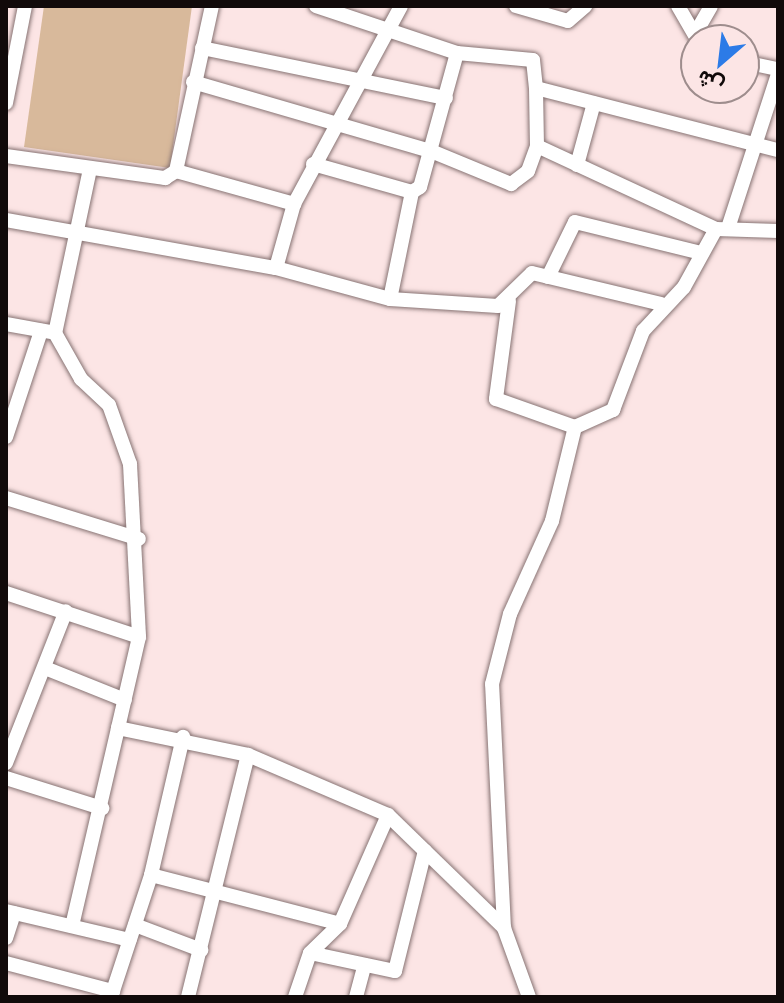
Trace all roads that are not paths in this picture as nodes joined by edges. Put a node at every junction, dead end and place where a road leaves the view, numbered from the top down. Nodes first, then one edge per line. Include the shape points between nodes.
1 (25, 6) edge
2 (212, 6) edge
3 (316, 6) edge
4 (401, 6) edge
5 (516, 6) edge
6 (585, 6) edge
7 (678, 6) edge
8 (688, 24) edge
9 (392, 27) junction
10 (13, 35) edge
11 (202, 48) junction
12 (457, 53) junction
13 (778, 71) edge
14 (193, 82) junction
15 (363, 86) junction
16 (536, 88) junction
17 (446, 98) junction
18 (6, 103) edge
19 (594, 103) junction
20 (339, 123) junction
21 (756, 144) junction
22 (537, 146) junction
23 (778, 150) edge
24 (431, 151) junction
25 (6, 156) edge
26 (313, 164) junction
27 (577, 165) junction
28 (90, 169) junction
29 (176, 171) junction
30 (412, 192) junction
31 (294, 204) junction
32 (6, 220) edge
33 (722, 227) junction
34 (778, 231) edge
35 (80, 234) junction
36 (701, 253) junction
37 (276, 268) junction
38 (548, 277) junction
39 (390, 299) junction
40 (509, 301) junction
41 (661, 304) junction
42 (6, 324) edge
43 (48, 332) junction
44 (575, 427) junction
45 (6, 437) edge
46 (6, 498) edge
47 (139, 539) junction
48 (6, 593) edge
49 (66, 611) junction
50 (139, 637) junction
51 (45, 668) junction
52 (125, 700) junction
53 (6, 722) edge
54 (21, 728) junction
55 (118, 728) junction
56 (183, 737) junction
57 (248, 755) junction
58 (6, 763) edge
59 (6, 778) edge
60 (102, 808) junction
61 (388, 815) junction
62 (425, 851) junction
63 (151, 875) junction
64 (213, 890) junction
65 (10, 912) edge
66 (340, 924) junction
67 (135, 925) junction
68 (72, 926) junction
69 (504, 928) junction
70 (6, 938) edge
71 (130, 940) junction
72 (201, 950) junction
73 (310, 953) junction
74 (6, 963) edge
75 (364, 968) junction
76 (112, 994) edge
77 (188, 997) edge
78 (295, 997) edge
79 (356, 997) edge
80 (529, 997) edge

1 - 10 street
2 - 11 street
3 - 9 street
4 - 9 street
5 - 6 street via 568,21
7 - 8 street
9 - 12 street
9 - 15 street
10 - 18 street
11 - 14 street
11 - 15 street
12 - 16 street via 533,60
12 - 17 street
13 - 21 street
14 - 20 street
14 - 29 street
15 - 17 street
15 - 20 street
16 - 19 street
16 - 22 street
17 - 24 street
19 - 21 street
19 - 27 street
20 - 24 street
20 - 26 street
21 - 23 street
21 - 33 street
22 - 24 street via 528,171 511,184
22 - 27 street
24 - 30 street
25 - 28 street
26 - 30 street
26 - 31 street
27 - 33 street
28 - 29 street via 165,178
28 - 35 street
29 - 31 street
30 - 39 street
31 - 37 street
32 - 35 street
33 - 34 street
33 - 36 street
35 - 37 street
35 - 43 street
36 - 38 street via 575,222
36 - 41 street via 684,287
37 - 39 street
38 - 40 street via 524,276
38 - 41 street
39 - 40 street via 473,306
40 - 44 street via 496,399
41 - 44 street via 613,410
42 - 43 street
43 - 45 street
43 - 47 street via 81,379 109,405 130,464
44 - 69 street via 552,521 510,614 492,684
46 - 47 street
47 - 50 street
48 - 49 street
49 - 50 street
49 - 51 street
50 - 52 street
51 - 52 street
51 - 54 street
52 - 55 street
53 - 54 street
54 - 58 street
55 - 56 street
55 - 60 street
56 - 57 street
56 - 63 street
57 - 61 street
57 - 64 street
59 - 60 street
60 - 68 street
61 - 62 street
61 - 66 street
62 - 69 street
62 - 75 street via 396,969
63 - 64 street
63 - 67 street
64 - 66 street
64 - 72 street
65 - 68 street
65 - 70 street
66 - 73 street
67 - 71 street
67 - 72 street
68 - 71 street
69 - 80 street
71 - 76 street
72 - 77 street
73 - 75 street
73 - 78 street
74 - 76 street
75 - 79 street

